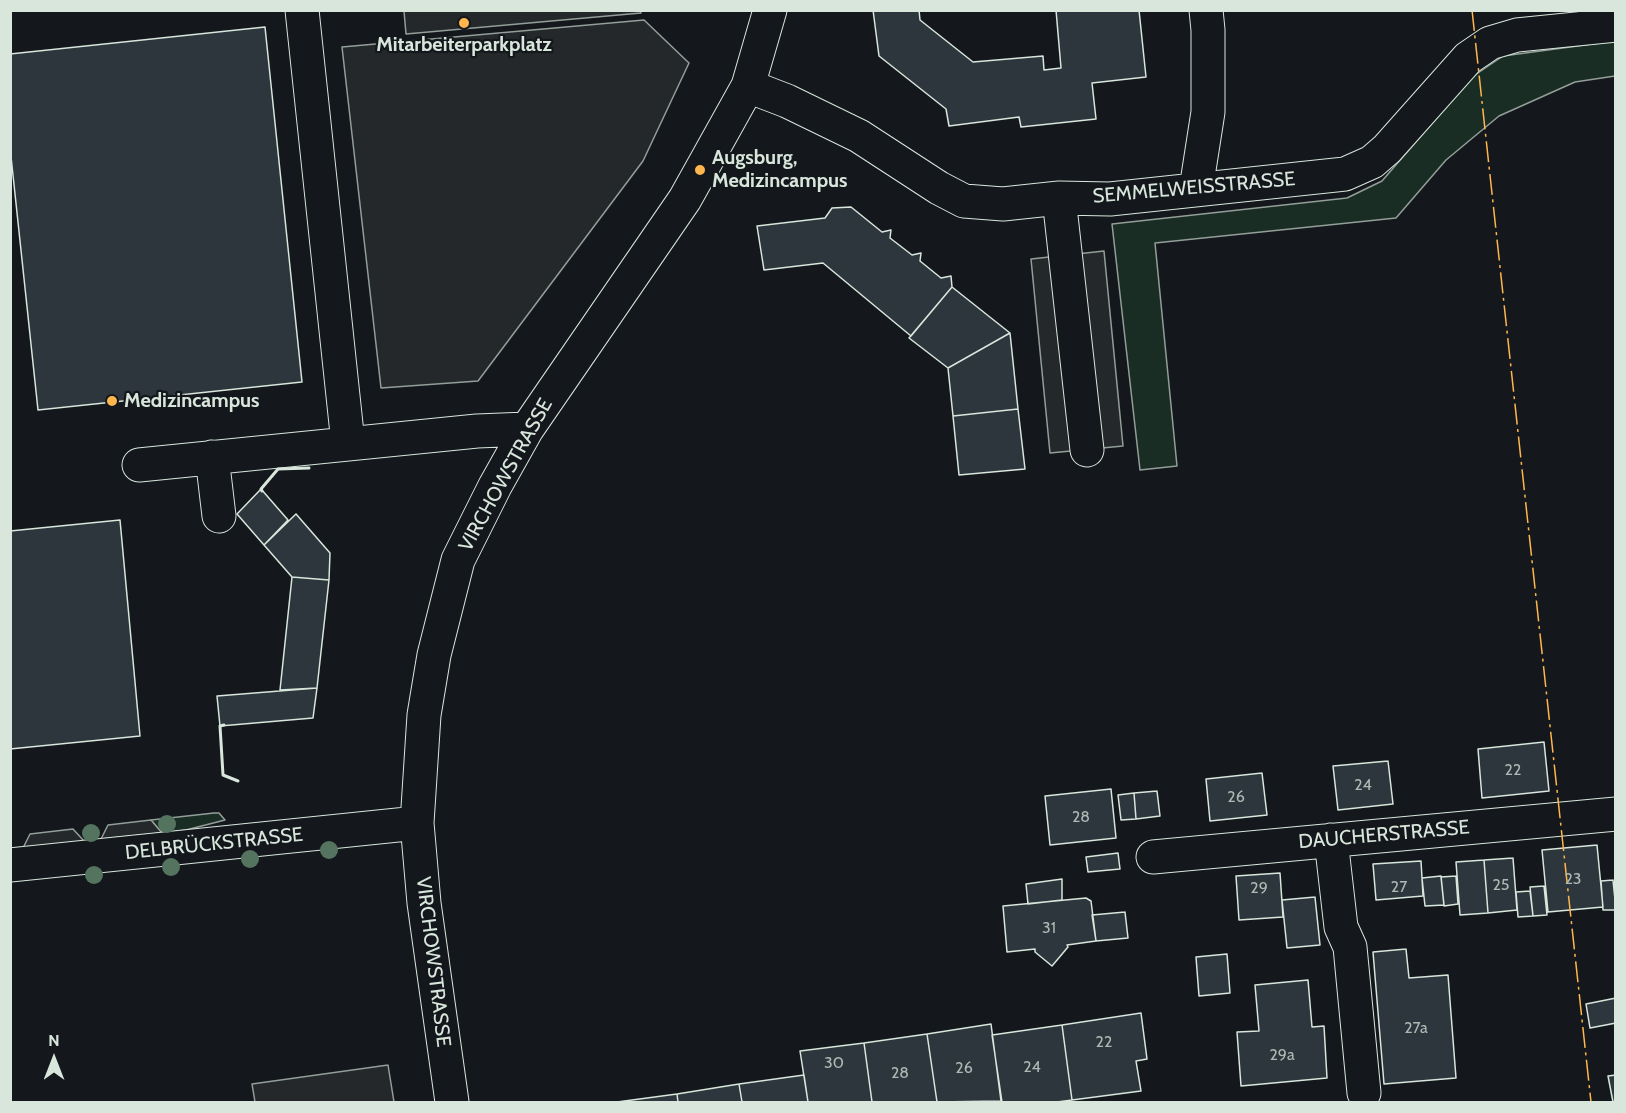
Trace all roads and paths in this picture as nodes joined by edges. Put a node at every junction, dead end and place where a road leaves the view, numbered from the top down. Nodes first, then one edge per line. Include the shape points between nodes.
1 (302, 10) edge
2 (770, 10) edge
3 (1206, 10) edge
4 (1616, 25) edge
5 (748, 86) junction
6 (1196, 189) junction
7 (1059, 198) junction
8 (527, 429) junction
9 (348, 443) junction
10 (1087, 450) dead end
11 (212, 457) junction
12 (139, 465) dead end
13 (219, 516) dead end
14 (1616, 814) edge
15 (417, 823) junction
16 (1332, 840) junction
17 (1153, 856) dead end
18 (10, 865) edge
19 (1364, 1093) dead end
20 (452, 1102) edge

1 - 9 street
2 - 5 street, VIRCHOWSTRASSE
3 - 6 street via 1208,112
4 - 6 street, SEMMELWEISSTRASSE via 1517,35 1491,43 1468,58 1380,155 1345,174
5 - 7 street, SEMMELWEISSTRASSE via 859,136 964,201 1003,204
5 - 8 street, VIRCHOWSTRASSE via 685,199
6 - 7 street, SEMMELWEISSTRASSE via 1110,199
7 - 10 street
8 - 9 street
8 - 15 street, VIRCHOWSTRASSE via 458,560 434,655 424,715
9 - 11 street
11 - 12 street
11 - 13 street
14 - 16 street, DAUCHERSTRASSE
15 - 18 street, DELBRÜCKSTRASSE
15 - 20 street, VIRCHOWSTRASSE via 424,903
16 - 17 street, DAUCHERSTRASSE
16 - 19 street via 1341,927 1350,947

